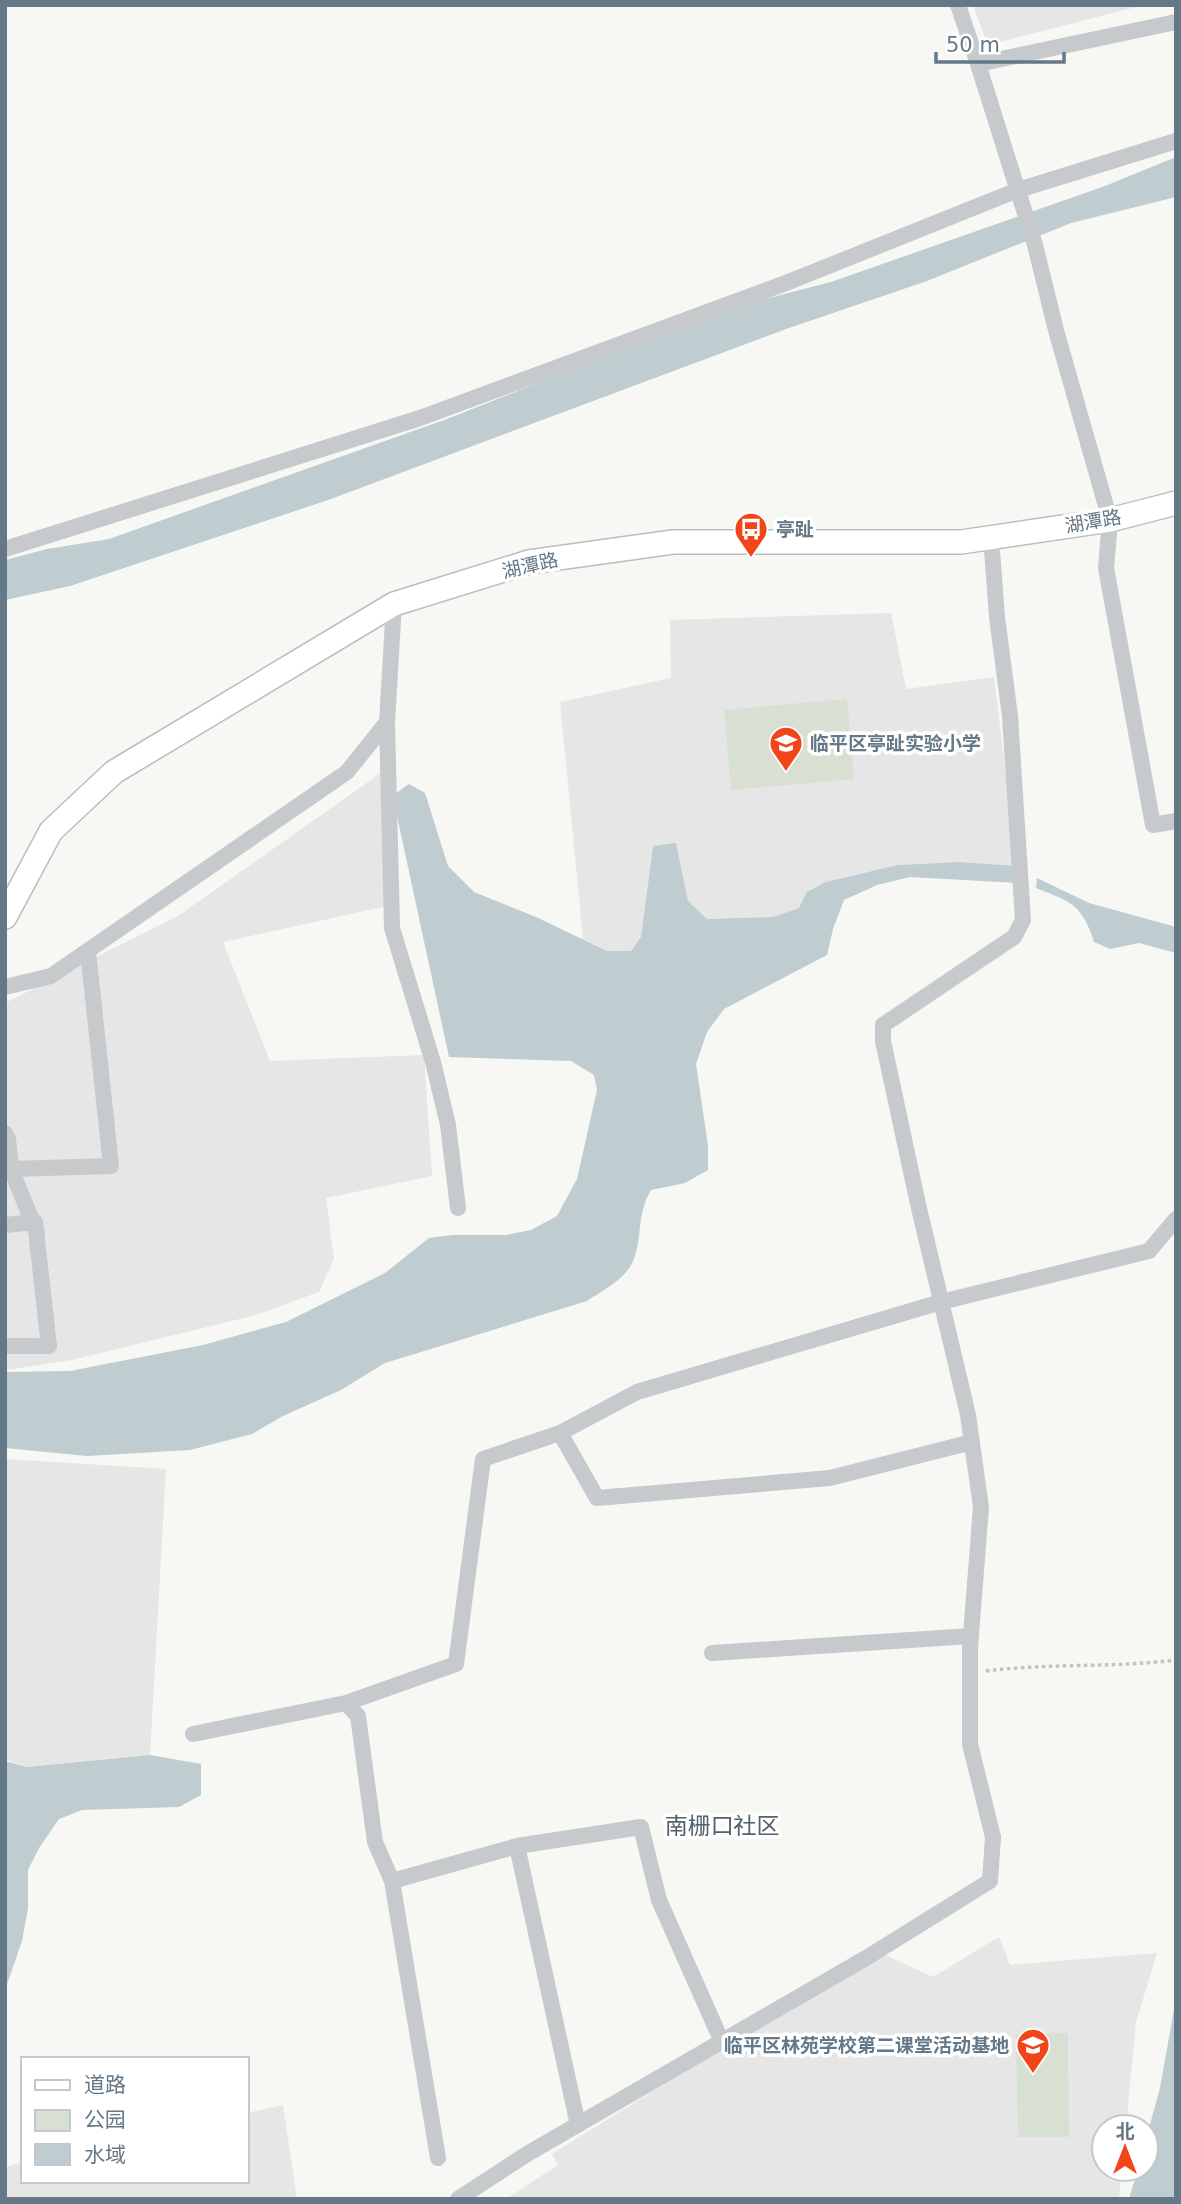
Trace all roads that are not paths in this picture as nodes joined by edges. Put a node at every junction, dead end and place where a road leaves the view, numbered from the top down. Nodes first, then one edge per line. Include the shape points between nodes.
1 (958, 5) edge
2 (1176, 22) edge
3 (978, 64) junction
4 (1176, 141) edge
5 (1018, 190) junction
6 (1176, 503) edge
7 (1111, 520) junction
8 (991, 537) junction
9 (5, 549) edge
10 (394, 604) junction
11 (387, 722) junction
12 (1176, 821) edge
13 (5, 915) edge
14 (88, 951) junction
15 (5, 987) edge
16 (5, 1133) edge
17 (11, 1170) junction
18 (458, 1208) dead end
19 (1176, 1219) edge
20 (5, 1225) edge
21 (34, 1228) junction
22 (941, 1302) junction
23 (5, 1346) edge
24 (560, 1433) junction
25 (971, 1442) junction
26 (971, 1636) junction
27 (712, 1653) dead end
28 (346, 1703) junction
29 (193, 1734) dead end
30 (517, 1846) junction
31 (391, 1881) junction
32 (722, 2042) junction
33 (578, 2125) junction
34 (438, 2158) dead end
35 (458, 2199) edge

1 - 3 street
2 - 3 street
3 - 5 street
4 - 5 street
5 - 7 street
5 - 9 street via 786,283 420,418
6 - 7 street, 湖潭路
7 - 8 street, 湖潭路
7 - 12 street via 1106,569 1153,825
8 - 10 street, 湖潭路 via 961,542 673,542 529,562
8 - 22 street via 1010,716 1023,920 1014,937 883,1025
10 - 11 street
10 - 13 street, 湖潭路 via 114,772 51,831
11 - 14 street via 347,772
11 - 18 street via 393,928 448,1125
14 - 15 street via 51,976
14 - 17 street via 111,1166
16 - 17 street
17 - 21 street
19 - 22 street via 1149,1251
20 - 21 street
21 - 23 street via 48,1346
22 - 24 street via 637,1392
22 - 25 street
24 - 25 street via 597,1498 830,1478
24 - 28 street via 483,1459 456,1664
25 - 26 street via 981,1507
26 - 27 street
26 - 32 street via 970,1744 993,1837 990,1881
28 - 29 street
28 - 31 street via 359,1716 376,1842
30 - 31 street
30 - 32 street via 641,1827 659,1900
30 - 33 street
31 - 34 street
32 - 33 street
33 - 35 street

